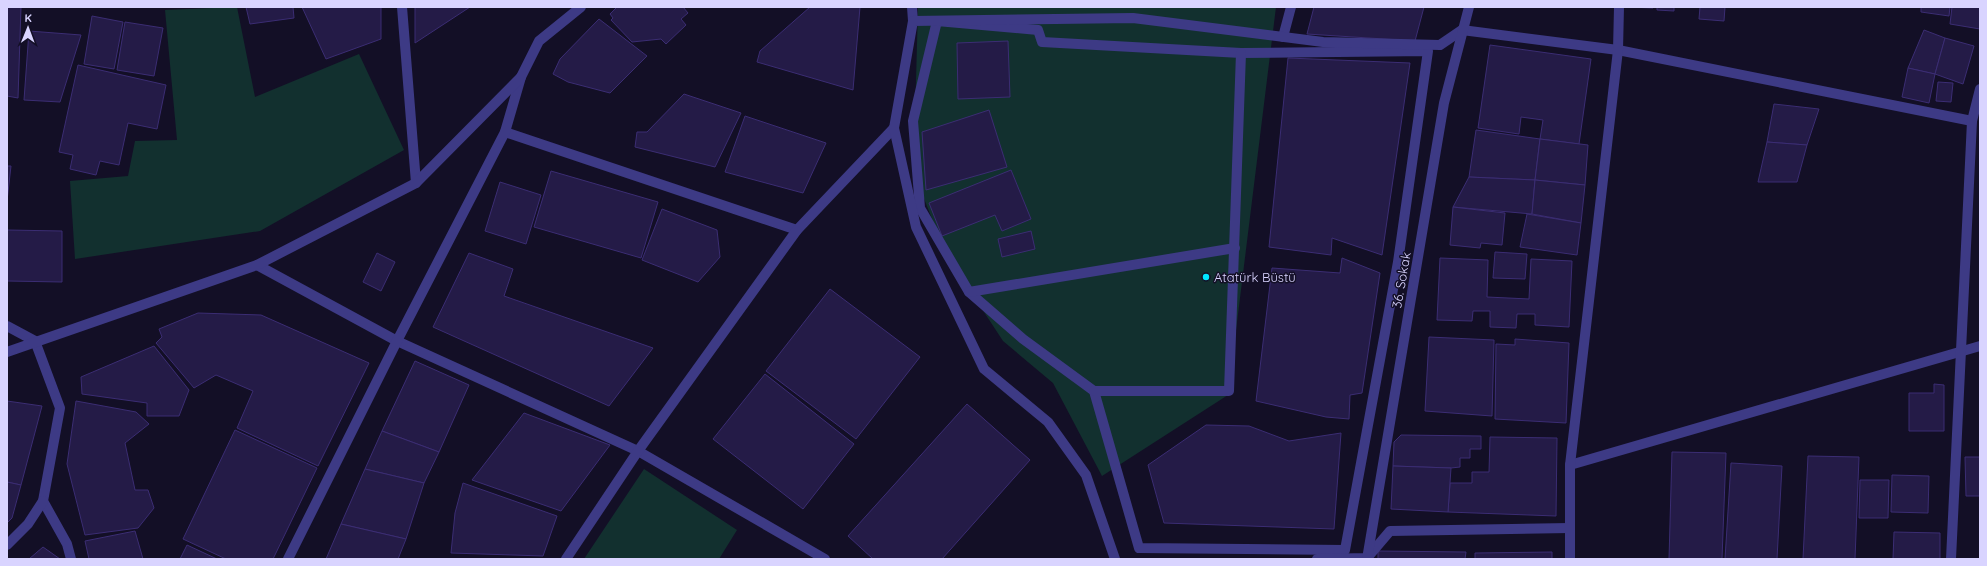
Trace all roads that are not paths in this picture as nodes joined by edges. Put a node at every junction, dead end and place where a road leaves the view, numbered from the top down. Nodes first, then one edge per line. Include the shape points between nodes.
1 (402, 7) edge
2 (581, 7) edge
3 (912, 7) edge
4 (1291, 7) edge
5 (1469, 7) edge
6 (1619, 7) edge
7 (913, 21) junction
8 (937, 21) junction
9 (1462, 30) junction
10 (1283, 37) junction
11 (1618, 50) junction
12 (1241, 53) junction
13 (521, 78) junction
14 (1980, 89) edge
15 (1972, 121) junction
16 (894, 128) junction
17 (506, 132) junction
18 (416, 183) junction
19 (797, 230) junction
20 (1235, 248) junction
21 (257, 265) junction
22 (969, 292) junction
23 (7, 326) edge
24 (36, 340) junction
25 (397, 341) junction
26 (1980, 346) edge
27 (7, 352) edge
28 (1960, 353) junction
29 (1094, 391) junction
30 (638, 451) junction
31 (1570, 465) junction
32 (43, 501) junction
33 (1570, 528) junction
34 (7, 545) edge
35 (1367, 558) edge
36 (71, 559) edge
37 (288, 559) edge
38 (566, 559) edge
39 (825, 559) edge
40 (1115, 559) edge
41 (1317, 559) edge
42 (1570, 559) edge
43 (1951, 559) edge

1 - 18 street
2 - 13 street via 539,41
3 - 7 street
4 - 10 street
5 - 9 street, 36. Sokak
6 - 11 street
7 - 8 street
7 - 16 street
8 - 10 street via 1133,18
8 - 12 street via 1038,30 1042,42
8 - 22 street via 913,121 920,208
9 - 10 street via 1440,45 1323,42
9 - 11 street
9 - 35 street, 36. Sokak via 1444,103
11 - 15 street
11 - 31 street
12 - 20 street
12 - 29 street via 1428,51 1398,262 1345,550 1140,548
13 - 17 street
13 - 18 street
14 - 15 street
15 - 28 street
16 - 19 street
16 - 40 street via 916,227 984,369 1048,422 1086,475
17 - 19 street
17 - 25 street
18 - 21 street
19 - 30 street
20 - 22 street
20 - 29 street via 1229,391
21 - 24 street
21 - 25 street
22 - 29 street via 1023,339
23 - 24 street
24 - 27 street
24 - 32 street via 60,408
25 - 30 street
25 - 37 street
26 - 28 street
28 - 31 street
28 - 43 street
30 - 38 street
30 - 39 street
31 - 33 street
32 - 34 street via 28,524
32 - 36 street via 67,544
33 - 35 street via 1390,531
33 - 42 street
35 - 41 street

